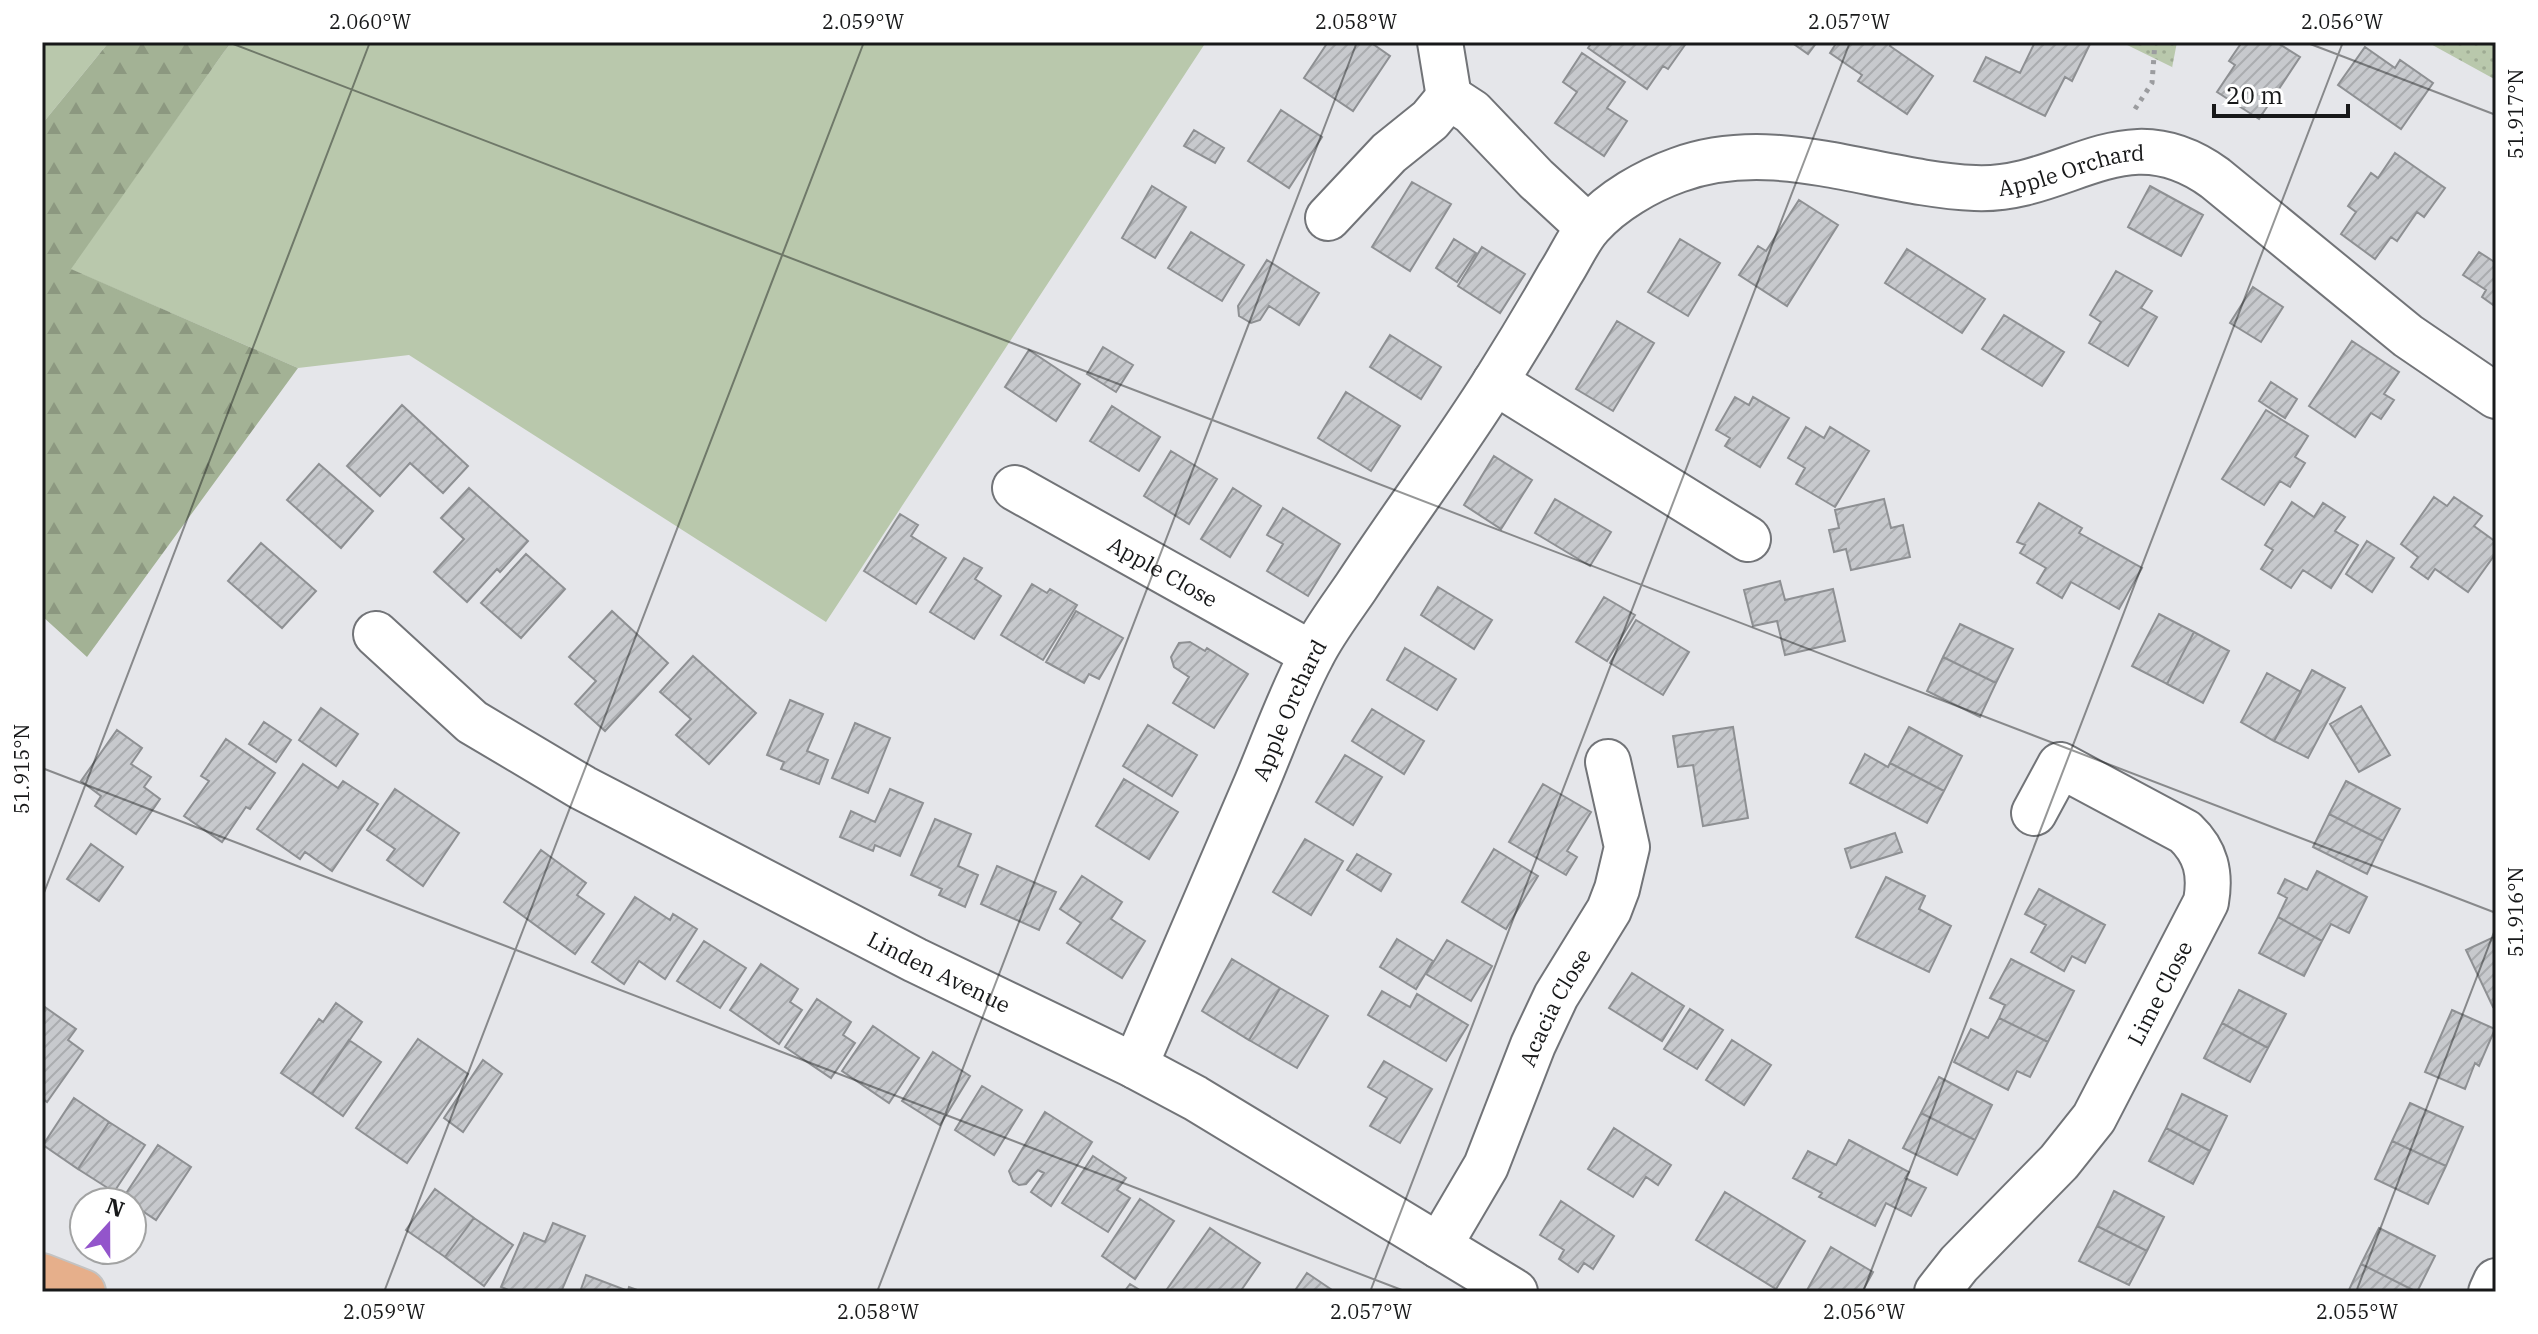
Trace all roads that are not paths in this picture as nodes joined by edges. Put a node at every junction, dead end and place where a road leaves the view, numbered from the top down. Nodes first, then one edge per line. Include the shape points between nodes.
1 (1440, 42) edge
2 (1449, 97) junction
3 (1328, 218) dead end
4 (1588, 227) junction
5 (1495, 382) junction
6 (2496, 396) edge
7 (1015, 488) dead end
8 (1748, 539) dead end
9 (376, 634) dead end
10 (1312, 654) junction
11 (1608, 762) dead end
12 (2034, 813) dead end
13 (1135, 1066) junction
14 (1439, 1246) junction
15 (42, 1276) edge
16 (2496, 1281) edge
17 (83, 1292) edge
18 (1515, 1292) edge
19 (1937, 1292) edge
20 (2491, 1292) edge

1 - 2 street
2 - 3 street
2 - 4 street via 1472,112
4 - 5 street, Apple Orchard
4 - 6 street, Apple Orchard via 1646,184 1718,160 1799,159 1975,188 2029,182 2118,154 2169,154 2193,163 2408,336
5 - 8 street
5 - 10 street, Apple Orchard
7 - 10 street, Apple Close
9 - 13 street, Linden Avenue via 472,722 583,788 915,960
10 - 13 street, Apple Orchard
11 - 14 street, Acacia Close via 1627,847 1617,889 1551,1008 1486,1166
12 - 19 street, Lime Close via 2060,765 2185,832 2204,856 2206,902 2094,1118
13 - 14 street, Linden Avenue
14 - 18 street, Linden Avenue
15 - 17 main road
16 - 20 street

